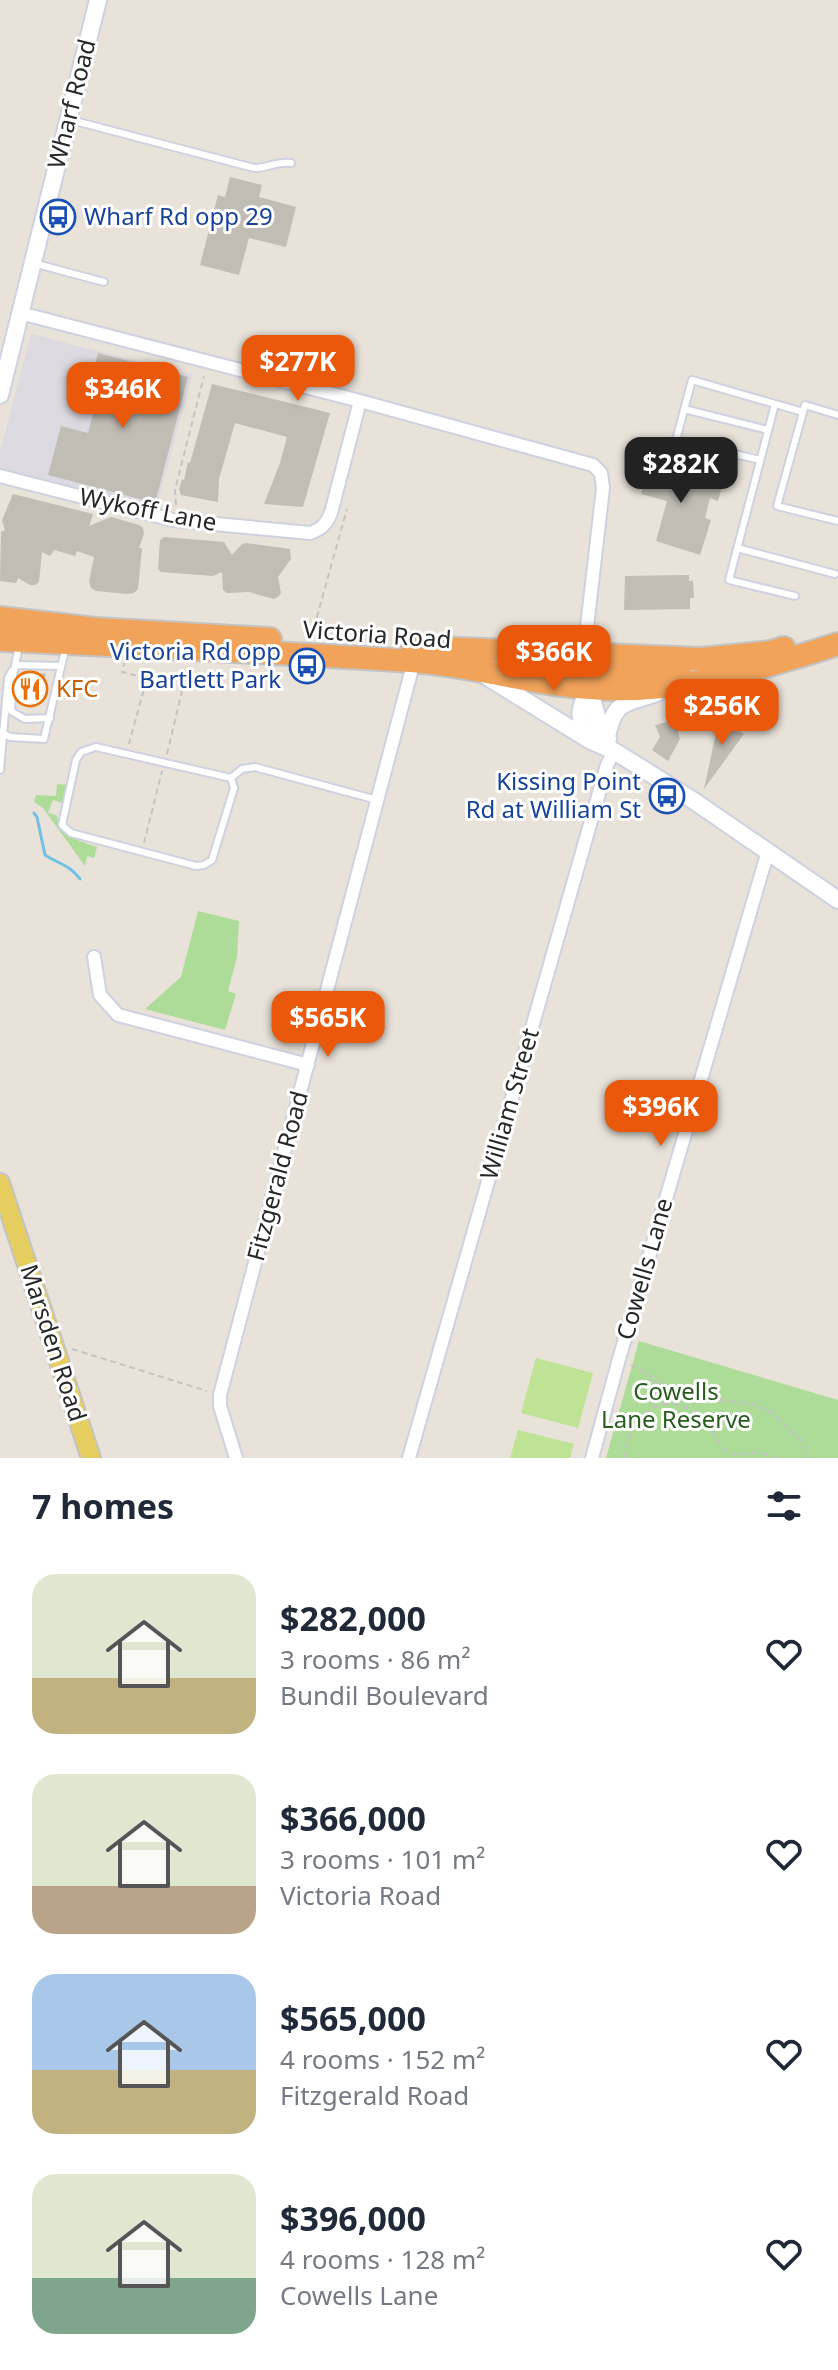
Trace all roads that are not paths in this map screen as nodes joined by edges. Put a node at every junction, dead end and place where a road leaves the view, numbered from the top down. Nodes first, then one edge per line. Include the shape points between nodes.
1 (98, 0) edge
2 (68, 120) junction
3 (291, 163) dead end
4 (33, 263) junction
5 (104, 282) dead end
6 (20, 313) junction
7 (0, 395) edge
8 (360, 401) junction
9 (775, 404) junction
10 (684, 409) junction
11 (803, 412) junction
12 (838, 415) edge
13 (768, 430) junction
14 (760, 460) junction
15 (0, 476) edge
16 (838, 521) edge
17 (737, 548) junction
18 (835, 574) dead end
19 (795, 596) dead end
20 (0, 618) edge
21 (838, 632) edge
22 (10, 640) edge
23 (67, 643) junction
24 (838, 644) edge
25 (443, 649) junction
26 (771, 652) junction
27 (584, 653) junction
28 (414, 661) junction
29 (16, 665) junction
30 (61, 666) junction
31 (476, 670) junction
32 (674, 687) junction
33 (589, 688) junction
34 (50, 718) junction
35 (2, 734) edge
36 (604, 743) junction
37 (0, 770) edge
38 (231, 778) junction
39 (377, 800) junction
40 (768, 851) junction
41 (838, 900) edge
42 (94, 957) dead end
43 (308, 1065) junction
44 (0, 1183) edge
45 (91, 1458) edge
46 (236, 1458) edge
47 (409, 1458) edge
48 (592, 1458) edge

1 - 2 street, Wharf Road
2 - 3 lane via 254,168
2 - 4 street, Wharf Road
4 - 5 lane
4 - 6 street, Wharf Road
6 - 7 street, Wharf Road
6 - 8 street
8 - 15 street, Wykoff Lane via 327,522 310,533 154,516
8 - 27 street via 598,469 603,478
9 - 10 lane via 692,380
9 - 11 lane
9 - 13 lane
10 - 13 lane
10 - 14 lane via 676,440
11 - 12 lane via 805,405
11 - 16 lane via 777,506
13 - 14 lane
14 - 17 lane
17 - 18 lane
17 - 19 lane via 729,580
20 - 25 highway, Victoria Road via 96,629
21 - 26 highway, Victoria Road
22 - 23 highway, Victoria Road
22 - 29 lane
23 - 28 highway, Victoria Road
23 - 30 lane
24 - 32 highway, Victoria Road via 736,675
25 - 27 highway, Victoria Road
25 - 33 highway via 566,673
26 - 27 highway, Victoria Road via 701,659
26 - 33 highway via 730,663 607,676
28 - 31 highway, Victoria Road
28 - 39 street, Fitzgerald Road
29 - 30 lane
29 - 34 lane via 11,711 25,719
29 - 35 lane via 8,678
30 - 34 lane
31 - 33 highway, Victoria Road
31 - 36 street
32 - 33 highway, Victoria Road
32 - 36 street via 621,706 611,717
33 - 36 street
34 - 35 lane via 44,739
35 - 37 lane
36 - 40 street
36 - 47 street, William Street via 607,765
38 - 38 lane via 96,747 76,760 62,825 71,833 204,865 212,860 234,788
38 - 39 lane via 255,767
39 - 43 street, Fitzgerald Road
40 - 41 street
40 - 48 street, Cowells Lane
42 - 43 street via 100,995 118,1015
43 - 46 street, Fitzgerald Road via 220,1395
44 - 45 main road, Marsden Road

